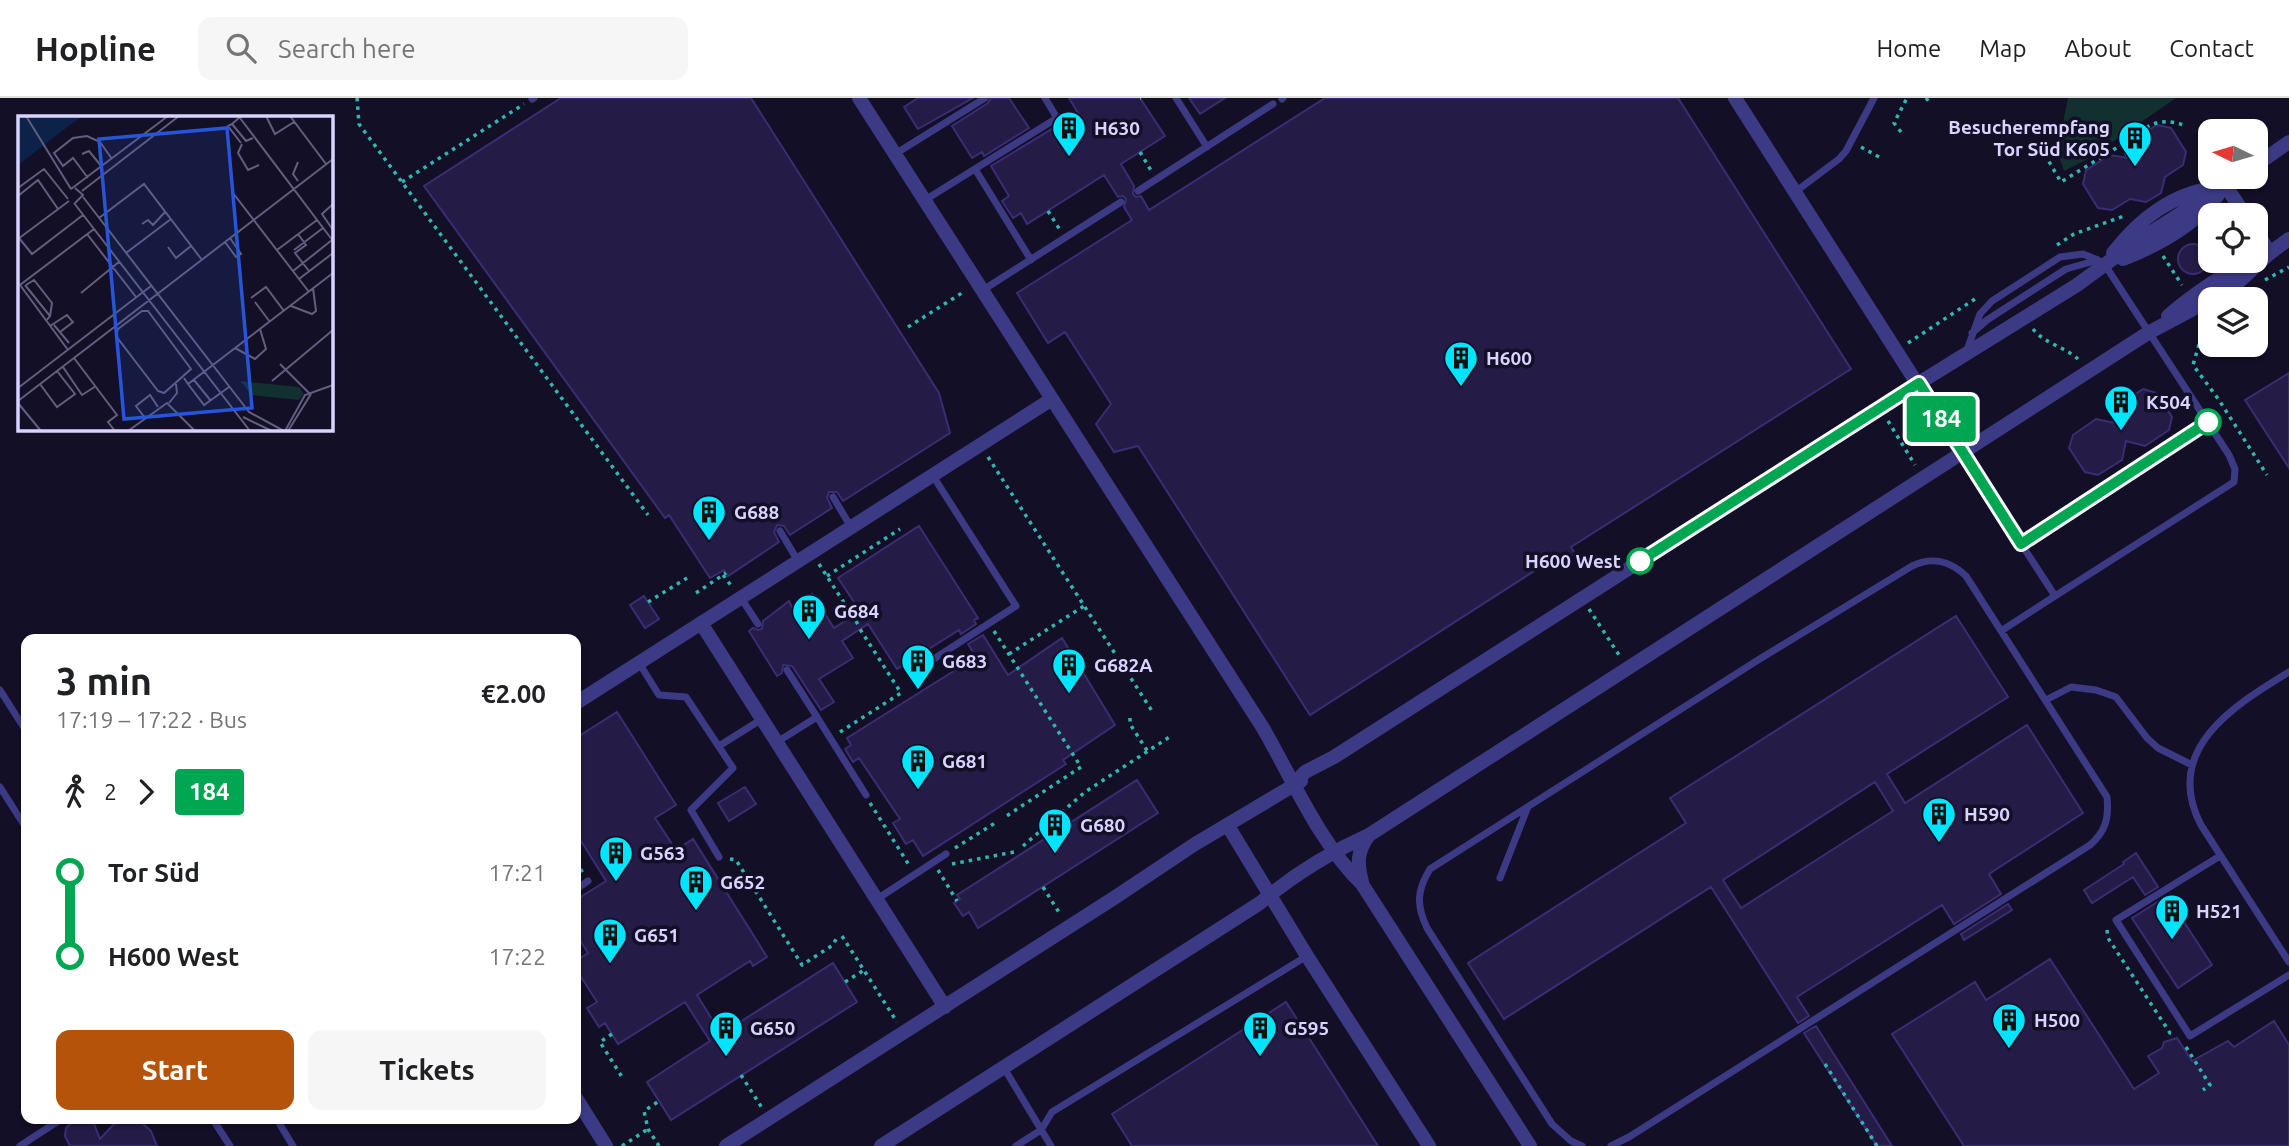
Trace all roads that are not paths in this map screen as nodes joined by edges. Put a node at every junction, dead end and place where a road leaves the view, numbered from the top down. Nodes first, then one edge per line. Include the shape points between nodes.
1 (859, 98) edge
2 (985, 98) edge
3 (1045, 98) edge
4 (1176, 98) edge
5 (1735, 98) edge
6 (1874, 98) edge
7 (1273, 104) dead end
8 (2289, 142) edge
9 (1207, 147) junction
10 (895, 154) junction
11 (2268, 157) edge
12 (975, 169) junction
13 (2219, 189) edge
14 (1138, 191) dead end
15 (1795, 192) junction
16 (925, 200) junction
17 (1121, 202) dead end
18 (2193, 205) junction
19 (2289, 239) edge
20 (2268, 250) edge
21 (2270, 253) junction
22 (1031, 260) junction
23 (2102, 263) junction
24 (2239, 273) edge
25 (2237, 275) junction
26 (2221, 287) edge
27 (2221, 287) edge
28 (983, 291) junction
29 (2198, 304) edge
30 (2148, 333) junction
31 (1972, 334) junction
32 (1965, 354) junction
33 (1919, 383) junction
34 (1052, 399) junction
35 (2208, 422) junction
36 (1962, 454) junction
37 (933, 476) junction
38 (833, 497) dead end
39 (852, 528) junction
40 (780, 531) dead end
41 (2021, 544) junction
42 (799, 561) junction
43 (2055, 596) junction
44 (741, 598) junction
45 (701, 624) junction
46 (758, 624) dead end
47 (2001, 631) junction
48 (639, 663) junction
49 (926, 664) dead end
50 (786, 670) dead end
51 (2289, 672) edge
52 (0, 690) edge
53 (581, 700) edge
54 (2046, 700) junction
55 (817, 717) junction
56 (762, 719) junction
57 (21, 723) edge
58 (776, 743) junction
59 (719, 746) junction
60 (2192, 765) junction
61 (1293, 785) junction
62 (0, 787) edge
63 (866, 795) road end
64 (1527, 809) junction
65 (21, 820) edge
66 (1228, 826) junction
67 (1369, 835) junction
68 (1335, 852) junction
69 (946, 854) road end
70 (2220, 856) junction
71 (719, 857) road end
72 (1500, 878) dead end
73 (588, 881) dead end
74 (1362, 884) junction
75 (581, 886) edge
76 (1270, 895) junction
77 (876, 899) junction
78 (1307, 956) junction
79 (2289, 962) edge
80 (2289, 975) edge
81 (945, 1006) junction
82 (1004, 1068) junction
83 (581, 1106) edge
84 (54, 1124) edge
85 (216, 1124) edge
86 (279, 1124) edge
87 (1041, 1130) junction
88 (228, 1143) edge
89 (20, 1146) edge
90 (217, 1146) edge
91 (293, 1146) edge
92 (606, 1146) edge
93 (726, 1146) edge
94 (881, 1146) edge
95 (1016, 1146) edge
96 (1051, 1146) edge
97 (1429, 1146) edge
98 (1530, 1146) edge
99 (1582, 1146) edge
100 (1611, 1146) edge

1 - 10 street
2 - 10 lane
3 - 12 lane via 1057,118
4 - 9 lane
5 - 15 street
6 - 15 lane via 1846,151
7 - 9 lane
8 - 11 street
9 - 14 lane
10 - 16 street
12 - 16 lane
12 - 22 lane
13 - 18 street
15 - 33 street
16 - 28 street
17 - 22 lane
18 - 23 street
18 - 23 street via 2156,245
18 - 23 street via 2141,221
19 - 21 street
20 - 21 street
21 - 25 street
22 - 28 lane
23 - 30 lane
23 - 31 lane via 2066,269
23 - 31 lane via 2083,254 2060,257 1984,306
23 - 32 street
24 - 25 street
25 - 26 street
25 - 27 street
28 - 34 street
29 - 30 street
30 - 35 lane
30 - 36 street
31 - 32 lane
32 - 33 street
33 - 36 street
33 - 61 street
34 - 37 street
34 - 61 street via 1263,728
35 - 41 lane
35 - 43 lane via 2229,455 2234,482
36 - 41 lane
36 - 67 street
37 - 39 street
37 - 49 lane via 1016,606
38 - 39 lane
39 - 42 street
40 - 42 lane
41 - 43 lane
42 - 44 street
43 - 47 lane
44 - 45 street
44 - 46 lane
45 - 48 street
45 - 56 street
47 - 54 lane
47 - 64 lane via 1959,570 1941,561 1920,562
48 - 53 street
48 - 59 lane via 659,695 686,697
50 - 55 lane
51 - 60 lane via 2221,720 2206,735
52 - 57 lane
54 - 60 lane via 2071,687 2116,697 2153,743
54 - 100 lane via 2107,797 2108,819 2101,836
55 - 58 lane
55 - 63 lane
56 - 58 street
56 - 59 lane
58 - 77 street
59 - 71 lane via 733,768 691,810
60 - 70 lane via 2191,802
61 - 66 street
61 - 68 street
62 - 65 lane
64 - 72 lane
64 - 99 lane via 1430,869 1420,888 1419,908 1427,928 1552,1124
66 - 76 street
66 - 81 street
67 - 68 street
67 - 74 street via 1357,862
68 - 74 street
68 - 76 street
69 - 77 lane
70 - 79 lane
70 - 80 lane via 2116,920 2190,1035
73 - 75 lane
74 - 98 street
76 - 78 street
76 - 82 street
77 - 81 street
78 - 87 lane via 1052,1112
78 - 97 street
81 - 93 street
82 - 87 lane
82 - 94 street
83 - 92 street
84 - 89 lane
85 - 88 lane
86 - 91 lane
87 - 95 lane
87 - 96 lane
88 - 90 lane

